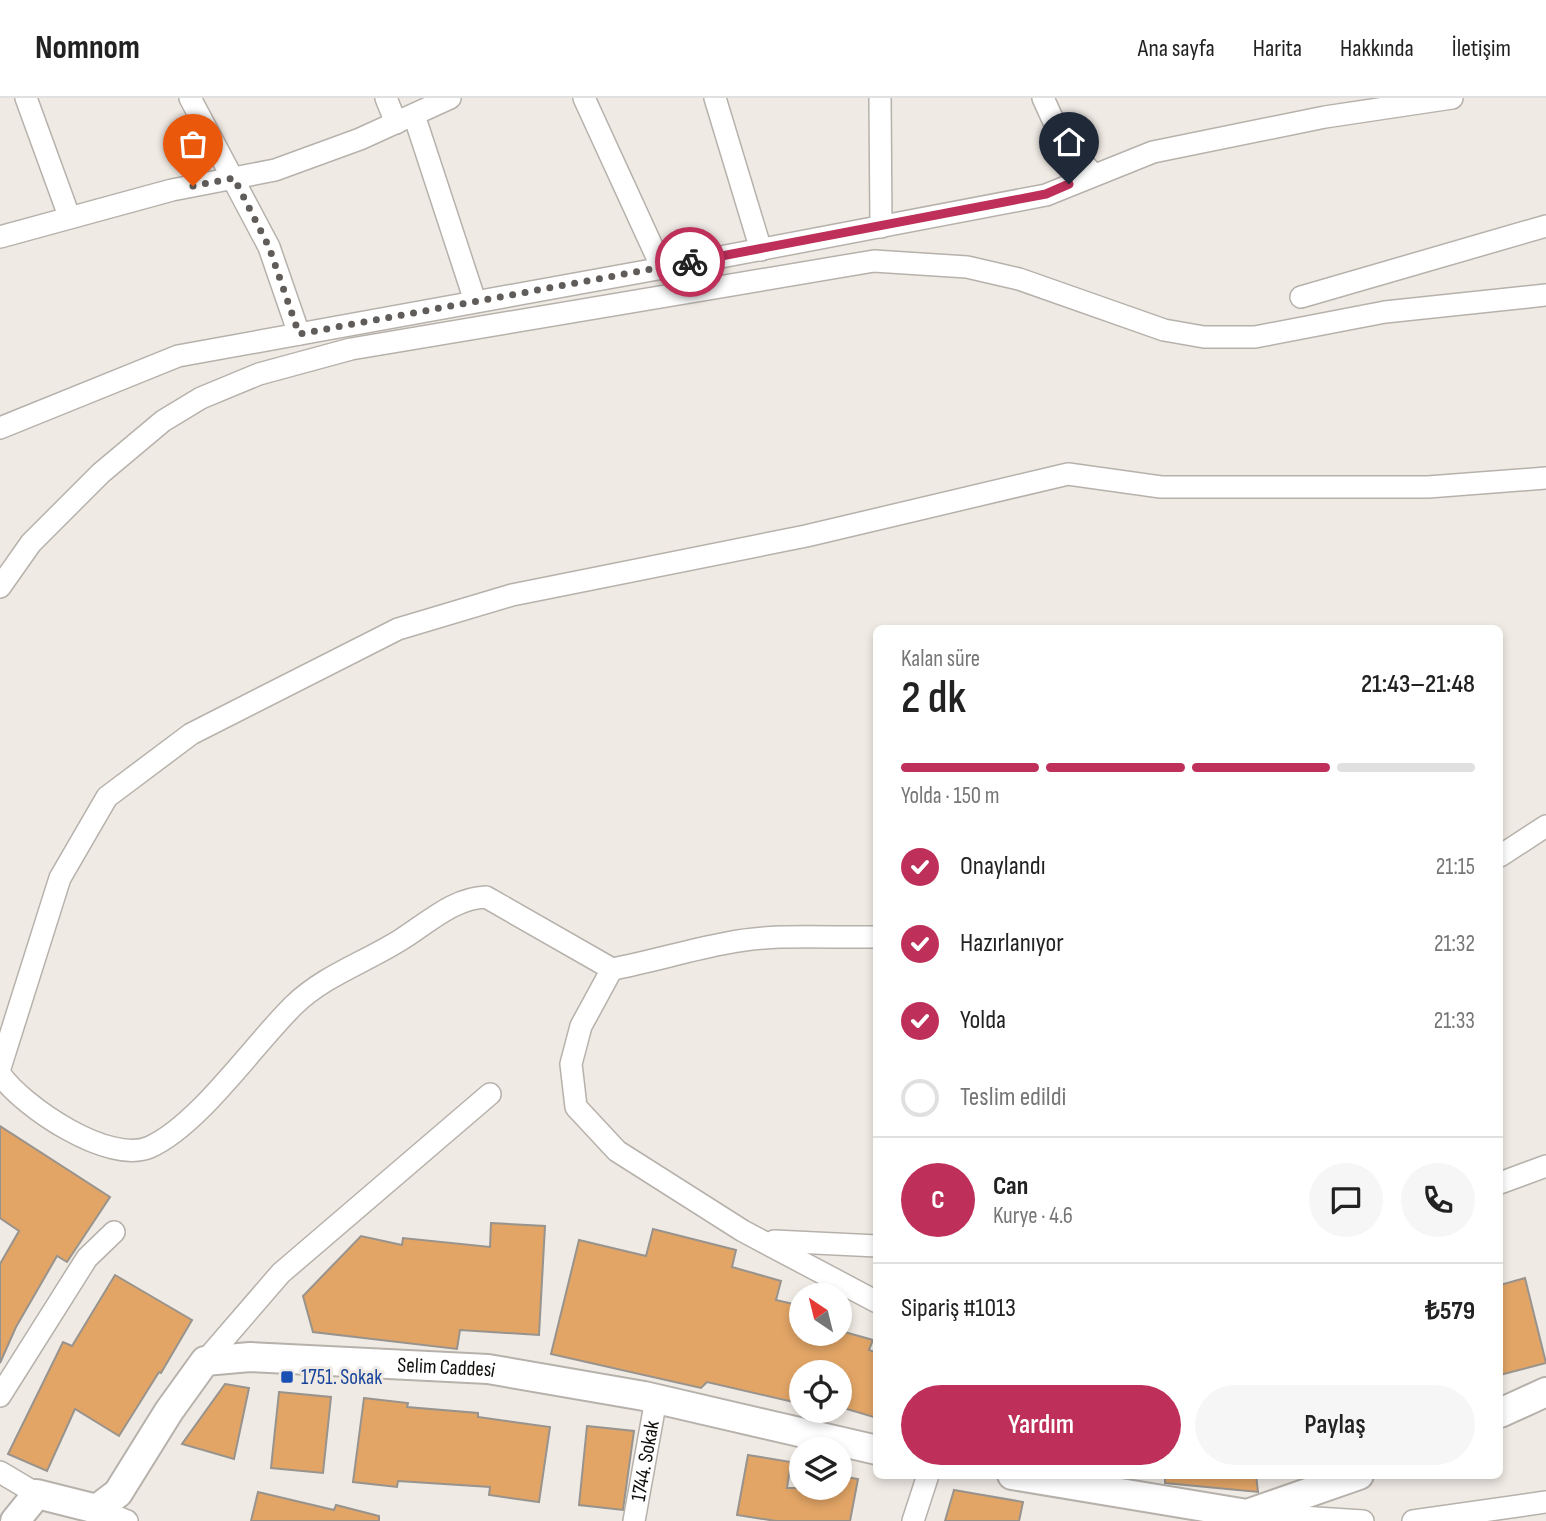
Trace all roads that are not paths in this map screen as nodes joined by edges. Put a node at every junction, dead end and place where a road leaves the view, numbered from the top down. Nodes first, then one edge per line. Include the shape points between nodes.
1 (26, 98) edge
2 (190, 98) edge
3 (386, 98) edge
4 (450, 98) edge
5 (584, 98) edge
6 (715, 98) edge
7 (880, 98) edge
8 (1043, 98) edge
9 (1438, 99) edge
10 (405, 119) junction
11 (1093, 174) junction
12 (234, 178) junction
13 (69, 216) junction
14 (1546, 226) edge
15 (881, 227) junction
16 (0, 237) edge
17 (761, 250) junction
18 (662, 268) junction
19 (1546, 295) edge
20 (1301, 298) dead end
21 (475, 301) junction
22 (299, 334) junction
23 (0, 428) edge
24 (1546, 478) edge
25 (0, 587) edge
26 (1546, 826) edge
27 (1503, 854) edge
28 (873, 937) edge
29 (612, 969) junction
30 (0, 1068) edge
31 (0, 1074) edge
32 (490, 1094) dead end
33 (1546, 1166) edge
34 (1503, 1182) edge
35 (114, 1232) dead end
36 (762, 1240) junction
37 (873, 1246) edge
38 (873, 1300) edge
39 (205, 1361) junction
40 (1546, 1392) edge
41 (0, 1396) edge
42 (656, 1399) junction
43 (1503, 1412) edge
44 (873, 1449) edge
45 (0, 1472) edge
46 (928, 1479) edge
47 (1034, 1479) edge
48 (1348, 1479) edge
49 (37, 1494) junction
50 (1546, 1502) edge
51 (97, 1509) junction
52 (1246, 1517) edge
53 (15, 1521) edge
54 (127, 1521) edge
55 (634, 1521) edge
56 (913, 1521) edge
57 (1363, 1521) edge
58 (1413, 1521) edge

1 - 13 street
2 - 12 street
3 - 10 street
4 - 10 street
5 - 18 street
6 - 17 street
7 - 15 street
8 - 11 street via 1063,142
9 - 11 street via 1153,152
10 - 12 street via 275,170
10 - 21 street
11 - 15 street via 1046,194
12 - 13 street
12 - 22 street via 269,247
13 - 16 street
14 - 20 street
15 - 17 street
17 - 18 street
18 - 21 street
19 - 25 street via 1385,312 1255,337 1204,337 1164,330 1018,279 967,267 874,261 351,349 259,374 201,398 163,421 101,472 31,543
21 - 22 street
22 - 23 street via 178,356
24 - 30 street via 1428,487 1161,487 1068,474 806,536 512,595 398,629 191,734 107,797 60,878
26 - 27 street
28 - 29 street via 727,943
29 - 31 street via 486,897 466,898 336,973 295,1004 179,1130 148,1148 117,1150 78,1135 13,1093
29 - 36 street via 581,1026 570,1064 576,1107 617,1150
32 - 39 street via 281,1273
33 - 34 street
35 - 41 street via 87,1258
36 - 37 street
36 - 38 street
39 - 42 main road, Selim Caddesi via 250,1357 488,1369
39 - 51 main road via 118,1493
40 - 43 main road
42 - 44 main road, Selim Caddesi
42 - 55 street, 1744. Sokak
45 - 49 street
46 - 56 street
47 - 52 main road
48 - 52 main road
49 - 51 main road
49 - 53 main road
50 - 58 street
51 - 54 street
52 - 57 street

